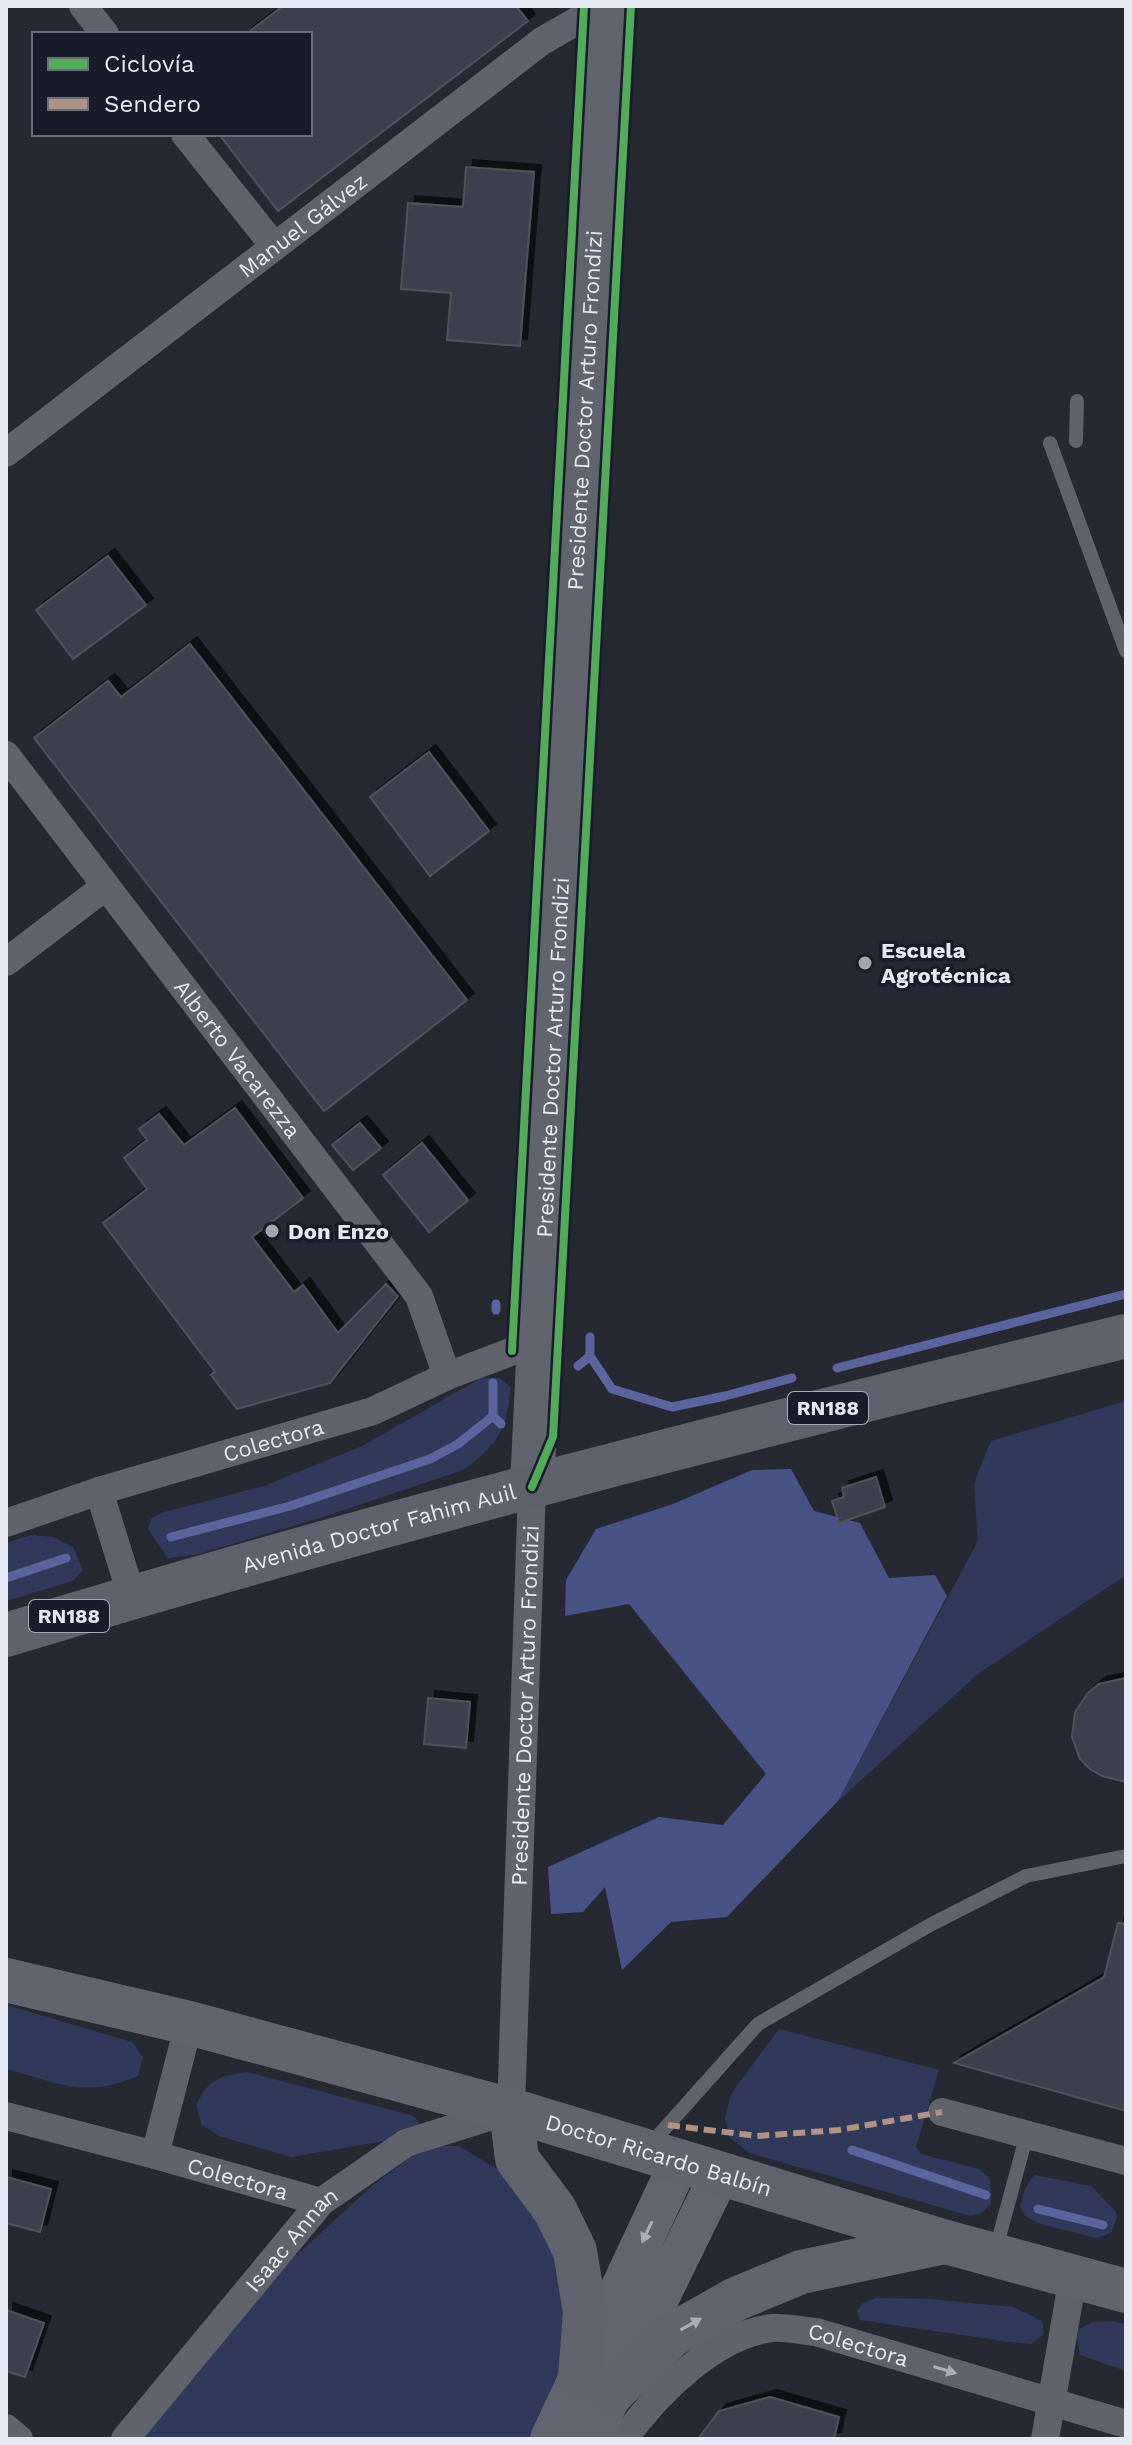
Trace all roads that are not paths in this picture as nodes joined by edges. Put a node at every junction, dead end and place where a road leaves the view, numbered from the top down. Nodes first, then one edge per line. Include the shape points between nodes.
1 (83, 6) edge
2 (604, 6) edge
3 (103, 32) edge
4 (187, 136) edge
5 (274, 246) junction
6 (1077, 401) dead end
7 (1076, 441) dead end
8 (1050, 443) dead end
9 (6, 453) edge
10 (1126, 651) edge
11 (6, 755) edge
12 (106, 886) junction
13 (6, 962) edge
14 (1126, 1336) edge
15 (537, 1342) junction
16 (447, 1376) junction
17 (532, 1487) junction
18 (99, 1491) junction
19 (6, 1523) edge
20 (132, 1597) junction
21 (6, 1635) edge
22 (1126, 1856) edge
23 (6, 1966) edge
24 (6, 1980) edge
25 (189, 2023) junction
26 (511, 2110) junction
27 (942, 2112) dead end
28 (6, 2116) edge
29 (1027, 2134) junction
30 (155, 2155) junction
31 (1126, 2161) edge
32 (681, 2162) junction
33 (321, 2202) junction
34 (946, 2242) junction
35 (994, 2256) junction
36 (1073, 2277) junction
37 (1123, 2287) edge
38 (596, 2386) junction
39 (1050, 2402) junction
40 (1126, 2424) edge
41 (6, 2428) edge
42 (19, 2439) edge
43 (125, 2439) edge
44 (550, 2439) edge
45 (590, 2439) edge
46 (624, 2439) edge
47 (1045, 2439) edge

1 - 3 street
2 - 5 street, Manuel Gálvez via 542,41
2 - 15 main road, Presidente Doctor Arturo Frondizi
4 - 5 street
5 - 9 street, Manuel Gálvez
6 - 7 lane
8 - 10 lane
11 - 12 street, Alberto Vacarezza
12 - 13 street
12 - 16 street, Alberto Vacarezza via 419,1296
14 - 17 highway, Avenida Doctor Fahim Auil / RN188
15 - 16 street, Colectora
15 - 17 main road, Presidente Doctor Arturo Frondizi
16 - 18 street, Colectora via 373,1411
17 - 20 highway, Avenida Doctor Fahim Auil / RN188
17 - 26 street, Presidente Doctor Arturo Frondizi
18 - 19 street, Colectora
18 - 20 street
20 - 21 highway, Avenida Doctor Fahim Auil / RN188
22 - 32 lane via 1026,1876 758,2024
23 - 25 main road, Doctor Ricardo Balbín
24 - 25 main road, Doctor Ricardo Balbín
25 - 26 main road, Doctor Ricardo Balbín
25 - 30 street
26 - 32 main road, Doctor Ricardo Balbín
26 - 33 street, Isaac Annan via 406,2143
26 - 38 main road via 517,2159 555,2210 575,2251
27 - 29 street
28 - 30 street, Colectora
29 - 31 street
29 - 35 lane
30 - 33 street, Colectora
32 - 34 main road, Doctor Ricardo Balbín
32 - 38 main road
33 - 43 street, Isaac Annan
34 - 35 main road, Doctor Ricardo Balbín
38 -> 34 main road via 736,2299 801,2272
35 - 36 main road, Doctor Ricardo Balbín
36 - 37 main road, Doctor Ricardo Balbín
36 - 39 street
38 - 44 main road
38 - 45 main road
39 - 40 street, Colectora
46 -> 39 street, Colectora via 665,2388 703,2358 773,2328 816,2332
39 - 47 street
41 - 42 street

